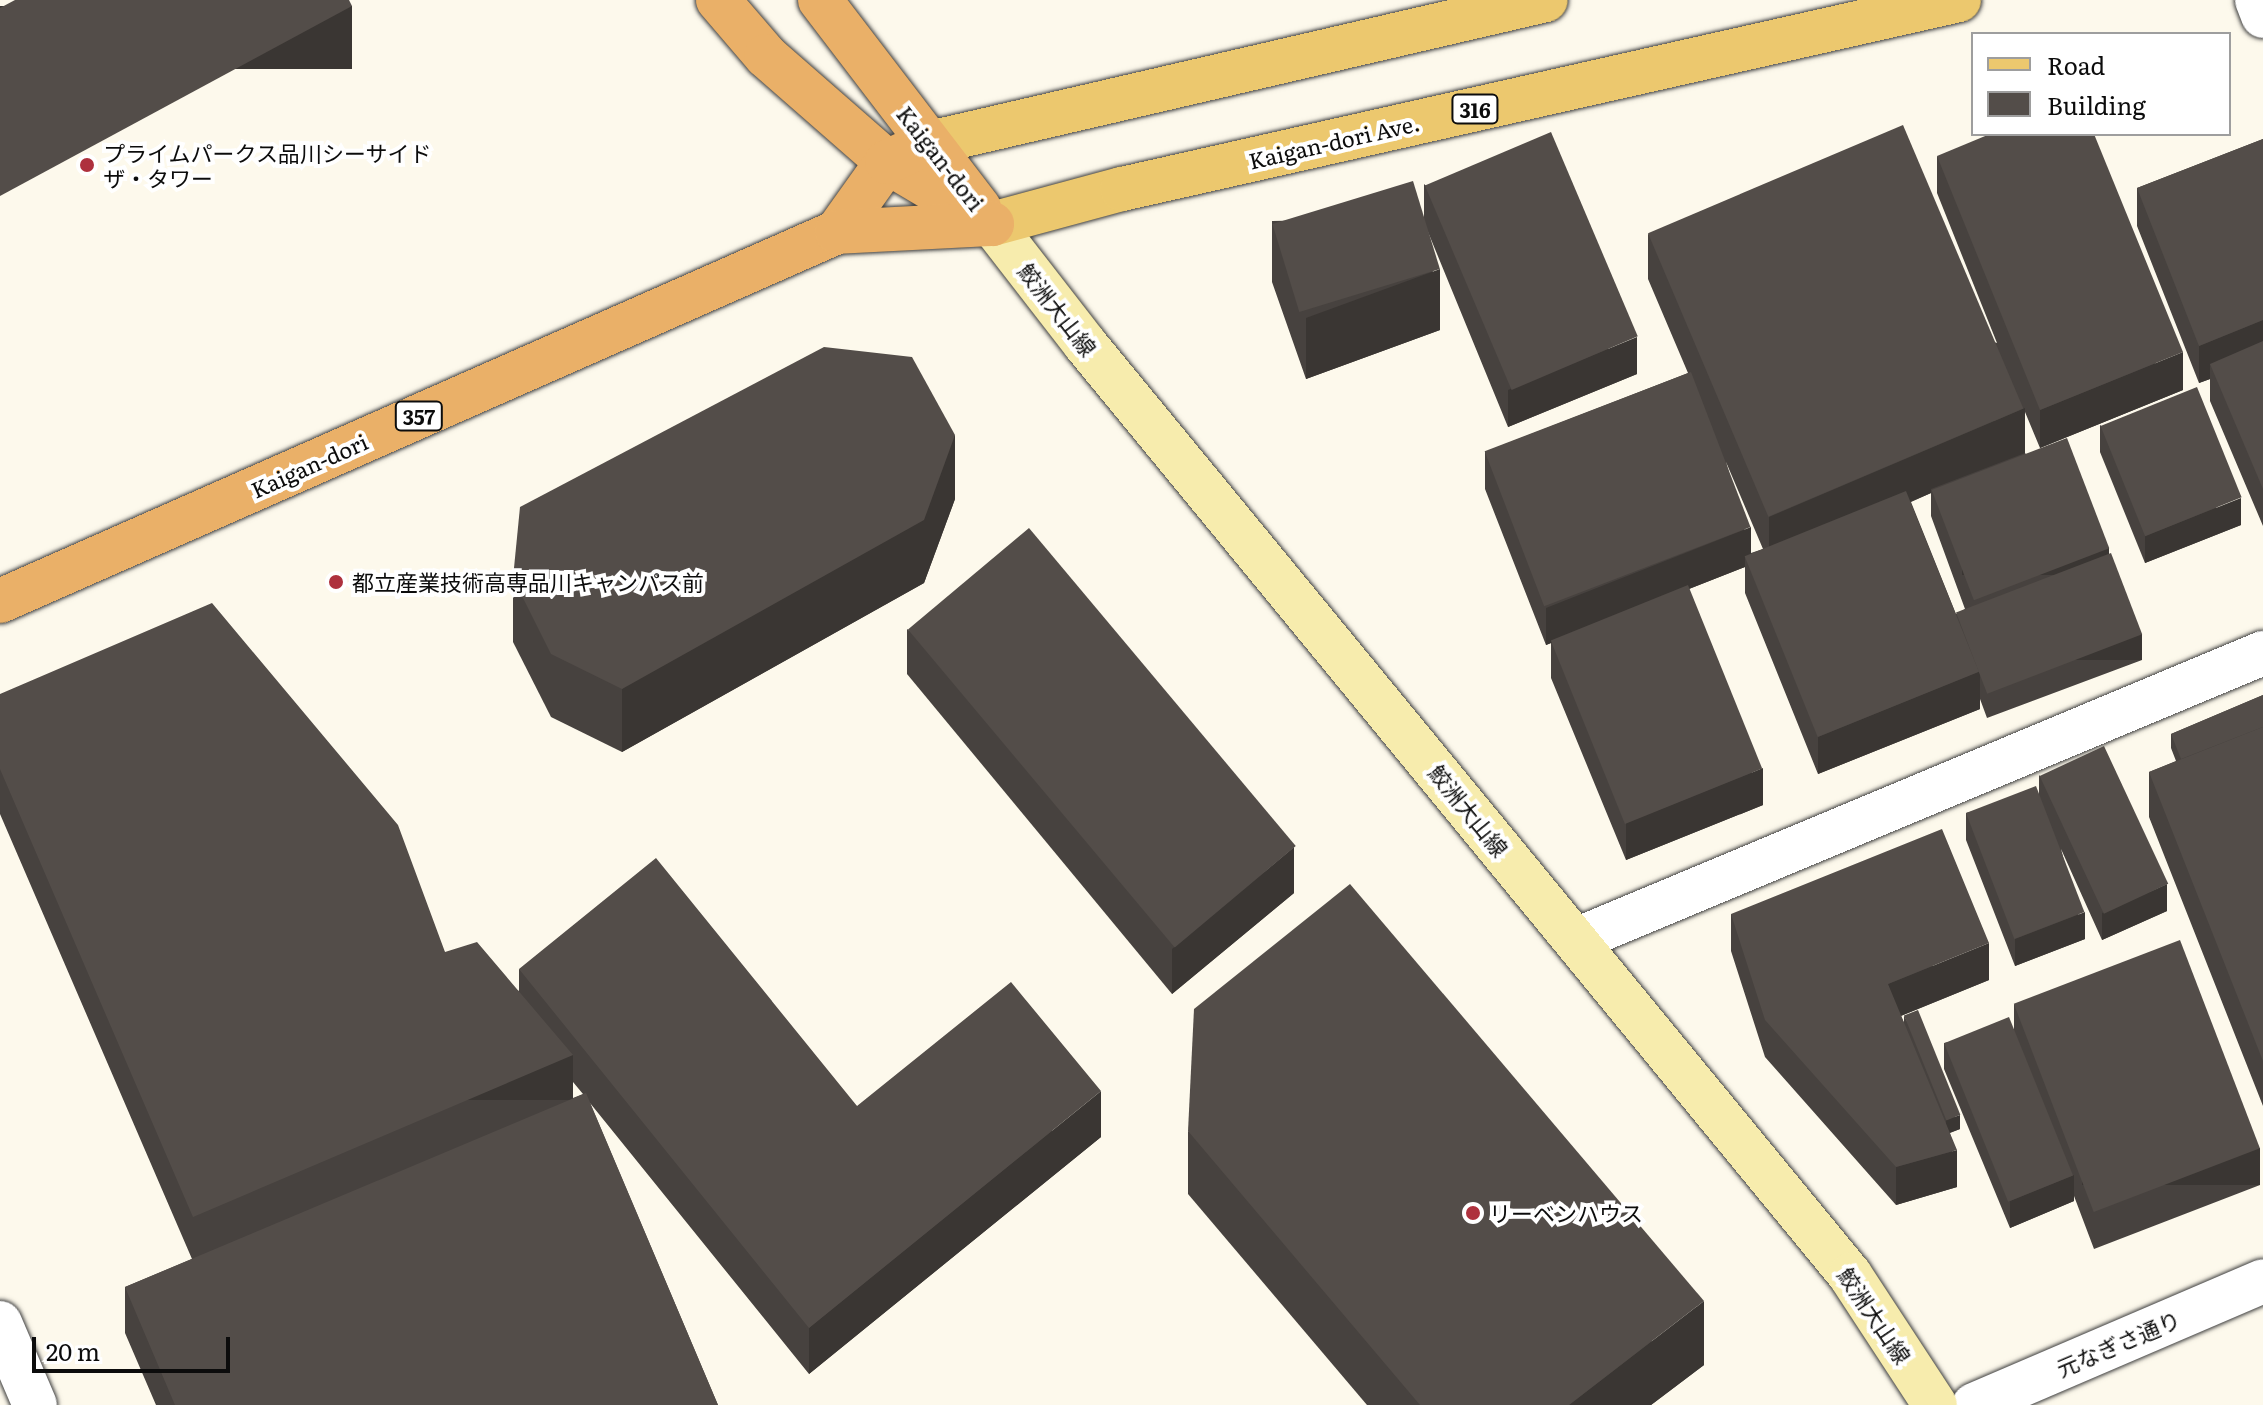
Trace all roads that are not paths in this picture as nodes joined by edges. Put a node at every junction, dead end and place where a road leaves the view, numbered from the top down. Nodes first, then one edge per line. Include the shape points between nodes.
1 (718, 0) edge
2 (820, 0) edge
3 (1546, 0) edge
4 (1959, 0) edge
5 (2257, 0) edge
6 (2263, 16) edge
7 (930, 143) junction
8 (887, 162) junction
9 (992, 224) junction
10 (837, 232) junction
11 (0, 601) edge
12 (2263, 653) edge
13 (1576, 940) junction
14 (2263, 1281) edge
15 (0, 1323) edge
16 (35, 1405) edge
17 (1935, 1405) edge
18 (1974, 1405) edge

1 - 8 highway, Kaigan-dori via 766,56
2 - 7 highway, Kaigan-dori
3 - 7 main road
4 - 9 main road, Kaigan-dori Ave. / 316 via 1137,185
5 - 6 street
7 - 8 highway
7 - 9 highway, Kaigan-dori
8 - 9 highway, Kaigan-dori
8 - 10 highway
9 - 10 highway, 357
9 - 13 main road, 鮫洲大山線
10 - 11 highway, Kaigan-dori / 357
12 - 13 street
13 - 17 main road, 鮫洲大山線 via 1850,1275
14 - 18 street, 元なぎさ通り
15 - 16 street

